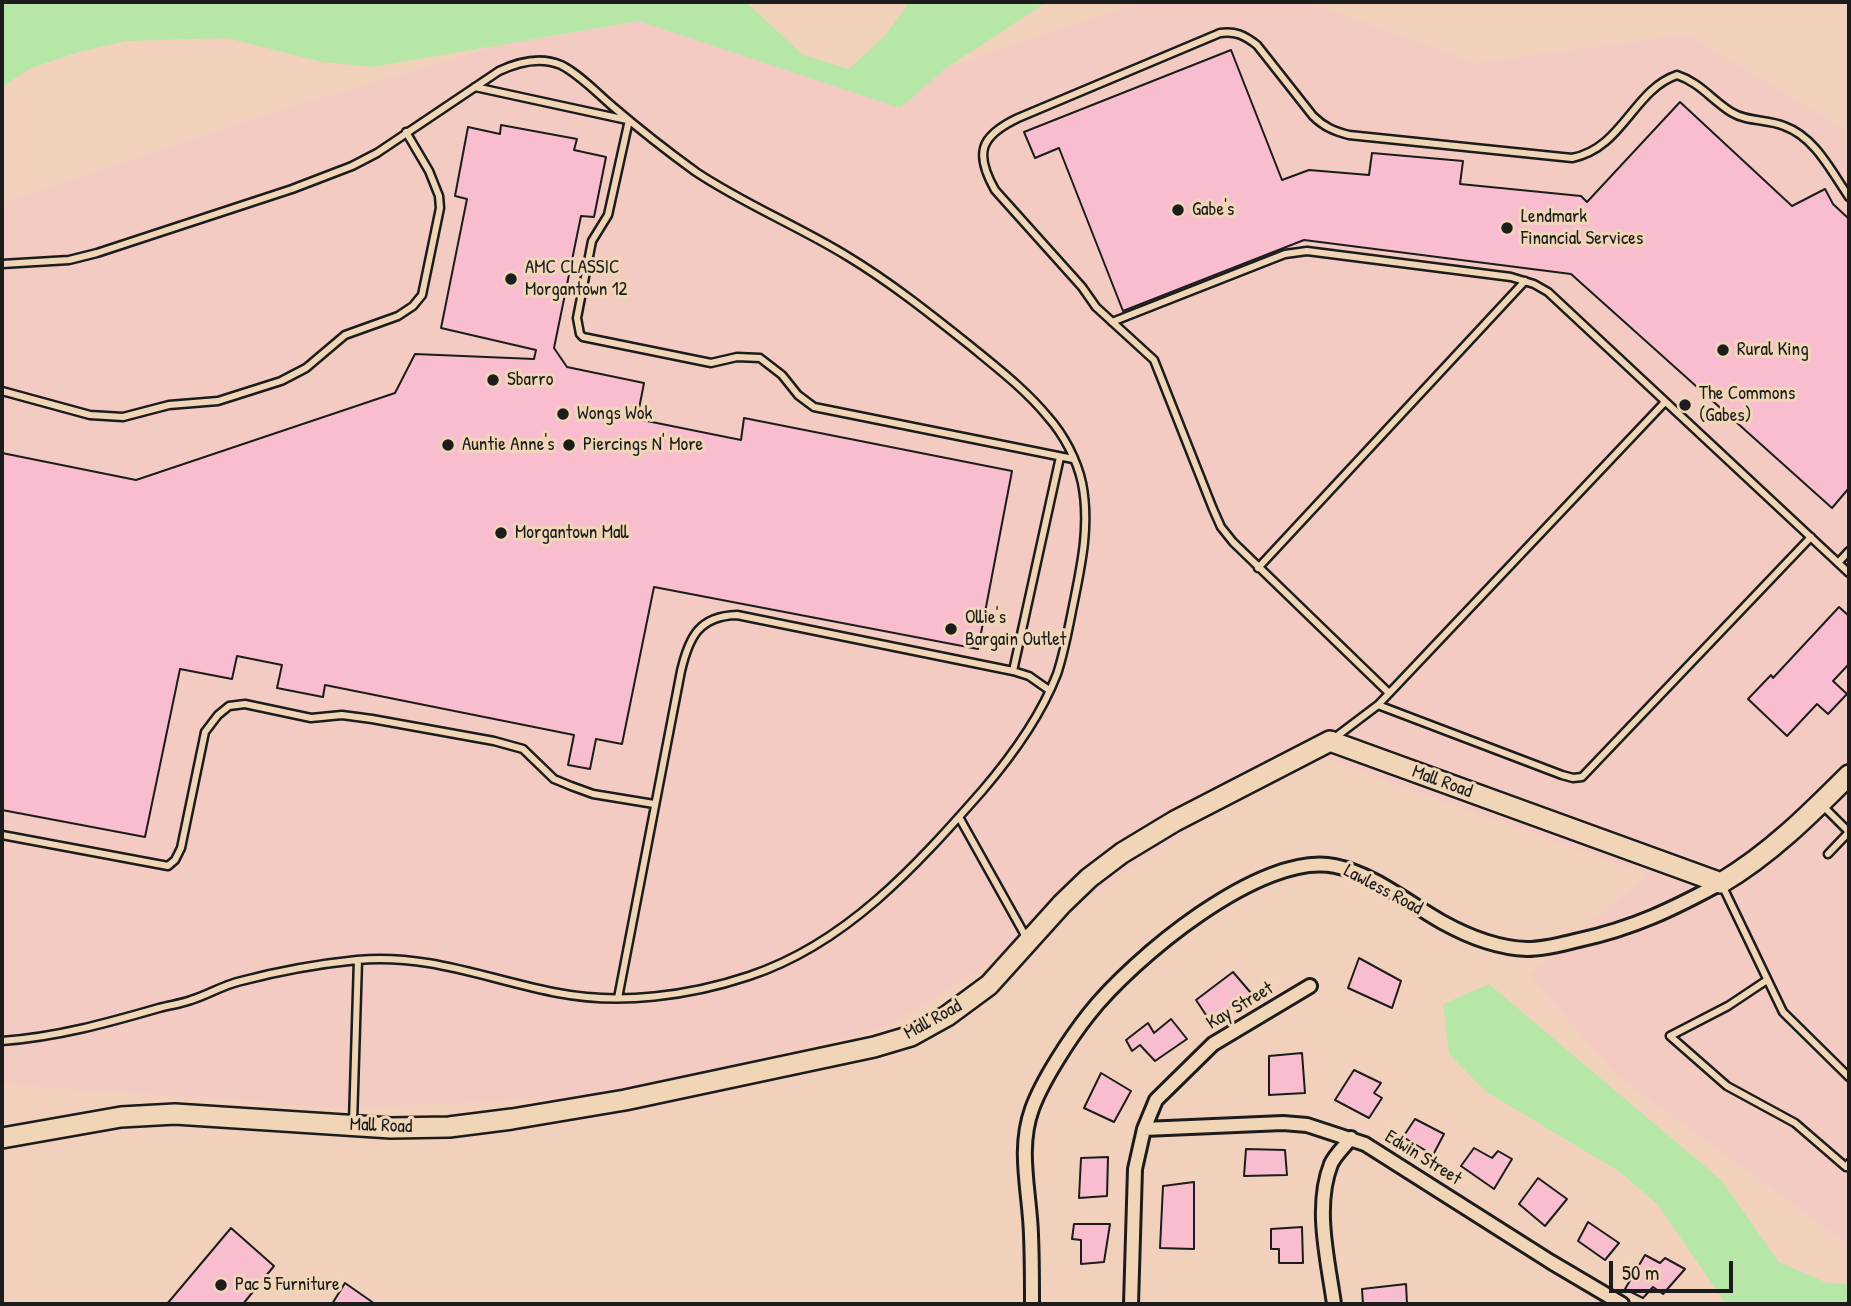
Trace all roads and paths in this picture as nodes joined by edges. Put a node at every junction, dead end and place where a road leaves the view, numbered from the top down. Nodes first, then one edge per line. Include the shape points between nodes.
1 (475, 87) junction
2 (629, 120) junction
3 (406, 132) junction
4 (1849, 197) edge
5 (2, 264) edge
6 (1525, 281) junction
7 (1112, 322) junction
8 (2, 391) edge
9 (1665, 402) junction
10 (1060, 457) junction
11 (1073, 459) junction
12 (1811, 537) junction
13 (1849, 551) edge
14 (1838, 563) junction
15 (1258, 568) junction
16 (1849, 573) edge
17 (1013, 671) junction
18 (1049, 690) junction
19 (1389, 693) junction
20 (1378, 705) junction
21 (1331, 741) junction
22 (1849, 775) edge
23 (1821, 803) junction
24 (654, 804) junction
25 (959, 817) junction
26 (1849, 832) edge
27 (2, 835) edge
28 (1828, 854) dead end
29 (1721, 883) junction
30 (1029, 942) junction
31 (358, 960) junction
32 (1767, 980) junction
33 (1310, 986) dead end
34 (618, 999) junction
35 (2, 1041) edge
36 (1849, 1077) edge
37 (352, 1125) junction
38 (1144, 1129) junction
39 (2, 1138) edge
40 (1351, 1138) junction
41 (1849, 1163) edge
42 (1032, 1304) edge
43 (1131, 1304) edge
44 (1334, 1304) edge
45 (1622, 1304) edge

1 - 2 lane
1 - 2 lane via 515,64 560,64
1 - 3 lane
2 - 10 lane via 608,215 592,241 577,318 583,337 711,363 760,358 814,407
2 - 11 lane via 715,184 843,253 913,301 1030,398 1050,418
3 - 5 lane via 377,153 323,179 122,246 69,260
3 - 8 lane via 436,186 440,208 422,295 398,316 345,335 306,368 281,381 218,401 169,405 123,417 90,415
4 - 7 lane via 1798,132 1731,112 1677,75 1656,88 1608,141 1572,158 1335,132 1313,117 1257,45 1234,32 1220,33 1002,125 983,146 986,175 995,190
6 - 7 lane via 1307,251 1285,254
6 - 9 lane via 1548,292
6 - 15 lane
7 - 15 lane via 1154,360 1221,527
9 - 12 lane
9 - 19 lane
10 - 11 lane
10 - 17 lane
11 - 18 lane via 1086,508 1085,535 1068,631
12 - 14 lane
12 - 20 lane via 1583,777 1562,775
13 - 14 lane
14 - 16 lane
15 - 19 lane
17 - 18 lane
17 - 24 lane via 737,615 716,617 696,632 685,653
18 - 25 lane via 1011,758
19 - 20 lane
20 - 21 lane
21 - 29 street, Mall Road
21 - 30 street, Mall Road via 1122,853 1089,878
22 - 23 street, Lawless Road
23 - 26 lane
23 - 29 street, Lawless Road via 1768,852
24 - 27 lane via 571,786 554,779 523,749 494,741 342,715 312,718 245,704 229,706 205,732 181,848 168,866
24 - 34 lane
25 - 30 lane
25 - 34 lane via 852,923 817,946 743,979
26 - 28 lane
29 - 32 lane
29 - 42 street, Lawless Road via 1642,923 1527,949 1465,935 1393,892 1334,865 1305,865 1275,873 1205,909 1090,1013 1032,1109 1025,1140 1025,1180
30 - 37 street, Mall Road via 989,985 947,1016 911,1036 874,1047 512,1119 449,1127
31 - 34 lane via 426,961 560,994
31 - 35 lane via 235,982 189,1001 94,1027
31 - 37 lane
32 - 36 lane via 1783,1012
32 - 41 lane via 1670,1036 1727,1086 1795,1123 1846,1167
33 - 38 street, Kay Street via 1213,1044 1156,1100
37 - 39 street, Mall Road via 175,1114 121,1117
38 - 40 street via 1283,1123
38 - 43 street, Kay Street via 1135,1169
40 - 44 street via 1332,1162 1324,1197
40 - 45 street, Edwin Street

